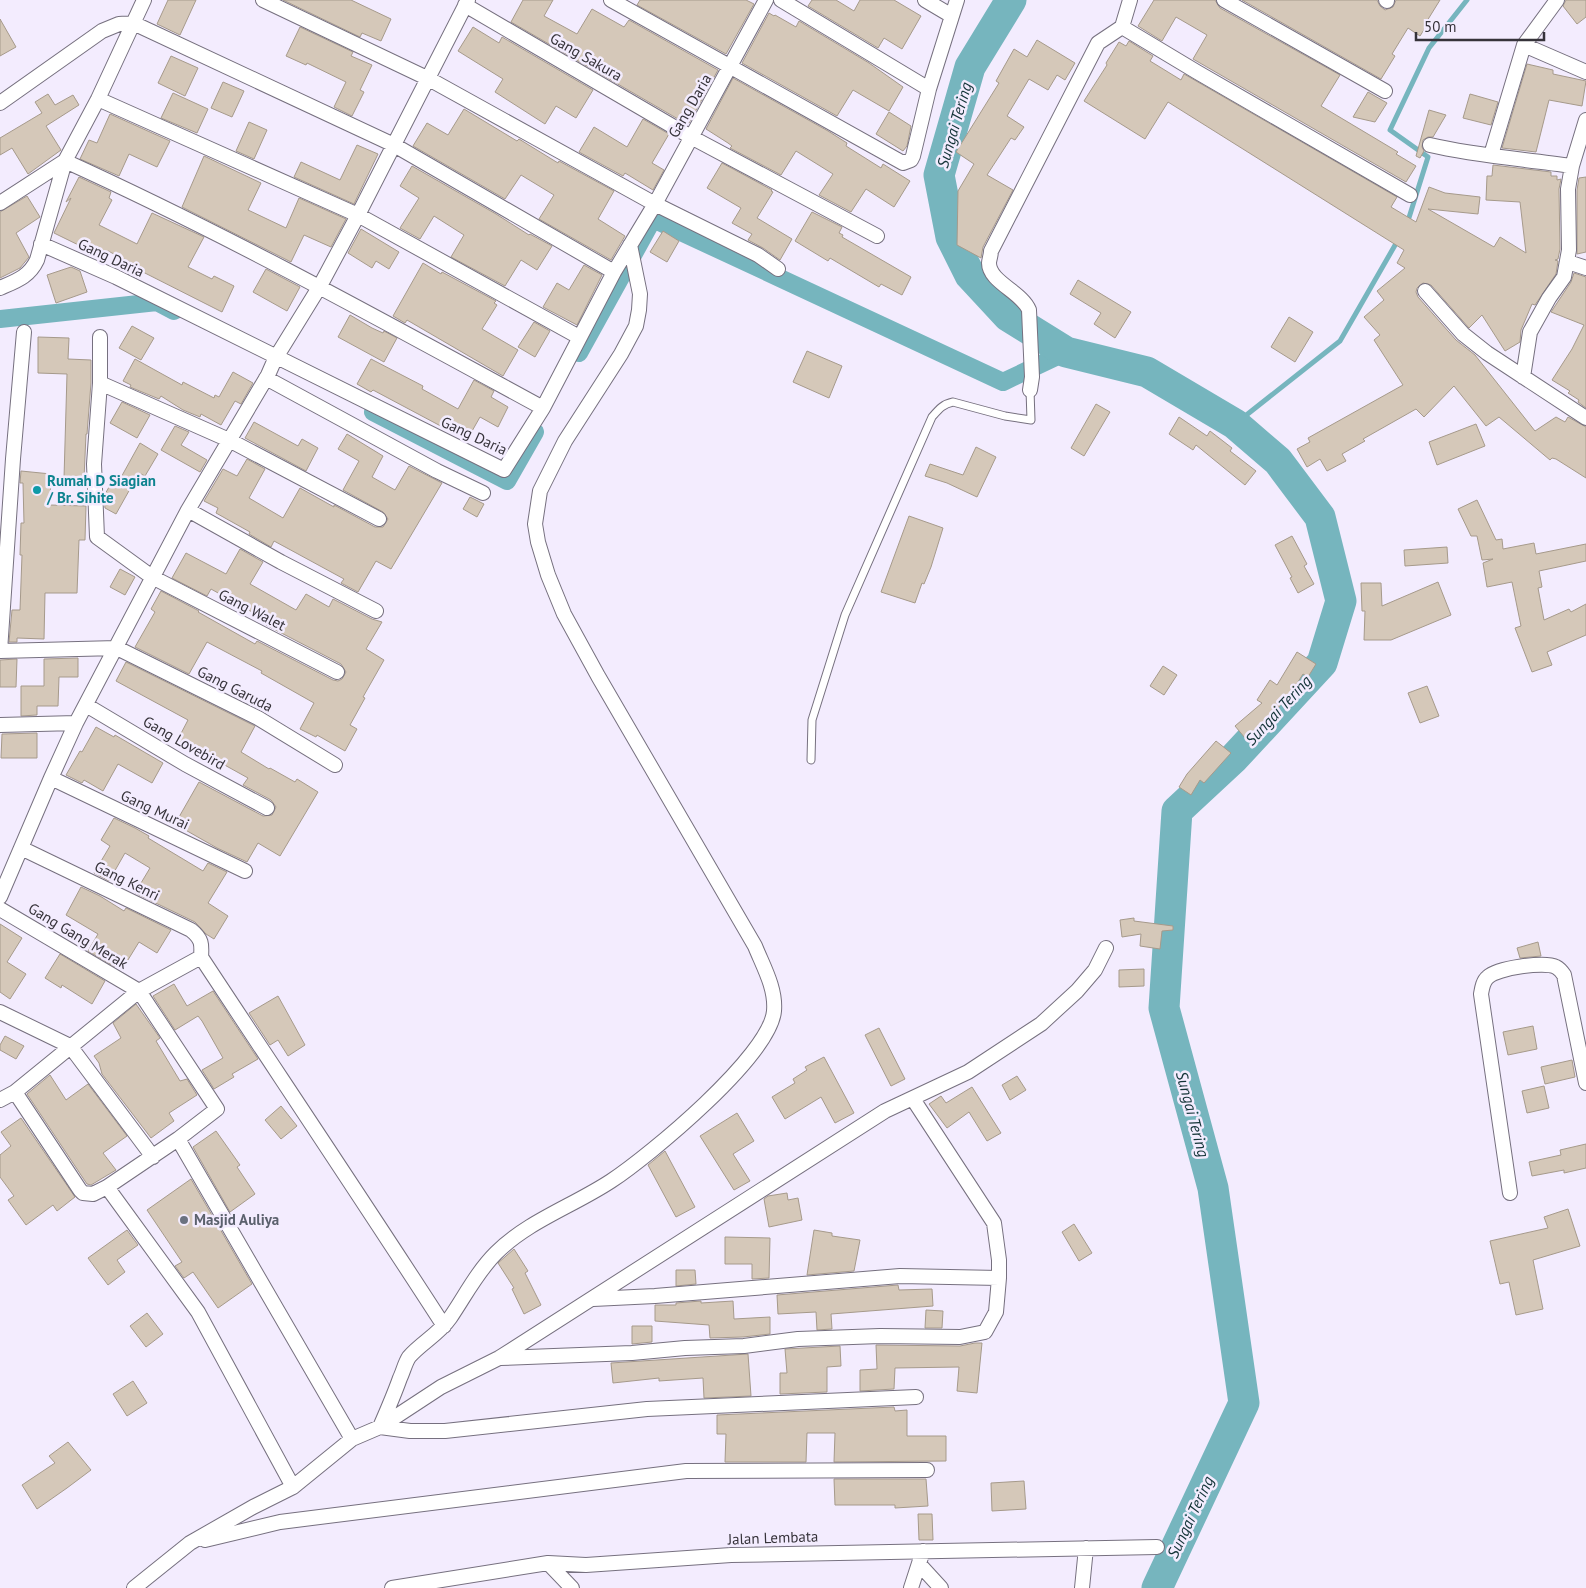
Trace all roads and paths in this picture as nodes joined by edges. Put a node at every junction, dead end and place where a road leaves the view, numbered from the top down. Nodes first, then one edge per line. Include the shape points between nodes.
1 (144, 0) edge
2 (263, 0) edge
3 (611, 0) edge
4 (766, 0) edge
5 (781, 0) edge
6 (925, 0) edge
7 (957, 0) edge
8 (1130, 0) edge
9 (1224, 0) edge
10 (1557, 0) edge
11 (467, 3) edge
12 (952, 16) junction
13 (133, 23) junction
14 (1122, 27) junction
15 (1524, 45) junction
16 (731, 67) junction
17 (1586, 72) edge
18 (429, 79) junction
19 (930, 89) junction
20 (1385, 91) dead end
21 (98, 98) junction
22 (0, 103) edge
23 (1586, 120) edge
24 (691, 137) junction
25 (1430, 145) dead end
26 (394, 146) junction
27 (1491, 155) junction
28 (65, 161) junction
29 (1572, 166) junction
30 (1410, 195) dead end
31 (0, 203) edge
32 (655, 204) junction
33 (358, 215) junction
34 (877, 236) dead end
35 (41, 244) junction
36 (631, 249) junction
37 (1568, 262) junction
38 (1586, 268) edge
39 (778, 269) dead end
40 (614, 272) junction
41 (320, 286) junction
42 (0, 288) edge
43 (1425, 292) dead end
44 (24, 332) dead end
45 (100, 337) dead end
46 (579, 337) junction
47 (276, 358) junction
48 (267, 376) junction
49 (1523, 377) junction
50 (100, 383) junction
51 (1030, 390) joint
52 (543, 408) junction
53 (1586, 418) edge
54 (229, 440) junction
55 (484, 494) dead end
56 (188, 510) junction
57 (379, 519) dead end
58 (152, 577) junction
59 (376, 611) dead end
60 (116, 648) junction
61 (0, 651) edge
62 (337, 672) dead end
63 (86, 705) junction
64 (76, 723) junction
65 (0, 725) edge
66 (811, 760) dead end
67 (335, 765) dead end
68 (51, 778) junction
69 (267, 808) dead end
70 (20, 848) junction
71 (245, 871) dead end
72 (0, 897) edge
73 (0, 909) edge
74 (1106, 948) dead end
75 (201, 957) junction
76 (139, 991) junction
77 (0, 1012) edge
78 (70, 1046) junction
79 (1586, 1082) edge
80 (15, 1092) junction
81 (914, 1099) junction
82 (0, 1100) edge
83 (178, 1139) junction
84 (152, 1157) junction
85 (107, 1187) junction
86 (1510, 1193) dead end
87 (999, 1278) junction
88 (592, 1299) junction
89 (444, 1326) junction
90 (499, 1358) junction
91 (916, 1396) dead end
92 (380, 1427) junction
93 (352, 1439) junction
94 (928, 1470) dead end
95 (293, 1486) junction
96 (190, 1543) junction
97 (1157, 1547) dead end
98 (1086, 1548) junction
99 (921, 1558) junction
100 (548, 1563) junction
101 (447, 1579) junction
102 (134, 1588) edge
103 (392, 1588) edge
104 (458, 1588) edge
105 (572, 1588) edge
106 (911, 1588) edge
107 (941, 1588) edge
108 (1082, 1588) edge

1 - 13 street
2 - 18 street
3 - 16 street
4 - 16 street, Gang Daria
5 - 19 street
6 - 12 street
7 - 12 street
8 - 14 street
9 - 20 street
10 - 15 street
11 - 18 street
11 - 24 street, Gang Sakura
12 - 19 street
13 - 21 street
13 - 22 street via 119,24 102,31
13 - 26 street
14 - 30 street
14 - 51 street via 1098,43 991,252 991,271 1024,300 1030,310
15 - 17 street
15 - 27 street
16 - 19 street via 903,163 913,156
16 - 24 street, Gang Daria
18 - 26 street
18 - 32 street
21 - 28 street
21 - 33 street
23 - 29 street
24 - 32 street, Gang Daria
24 - 34 street, Gang Sakura
25 - 27 street via 1469,154
26 - 33 street
26 - 40 street
27 - 29 street
28 - 31 street
28 - 35 street
28 - 41 street
29 - 37 street via 1568,189
32 - 36 street, Gang Daria
32 - 39 street via 758,255
33 - 41 street
33 - 46 street
35 - 42 street via 32,270 25,277
35 - 47 street, Gang Daria via 116,277
36 - 40 street, Gang Daria
36 - 89 street via 640,294 632,333 565,441 540,491 535,524 538,542 564,614 589,661 755,946 771,985 774,1012 756,1048 726,1084 676,1131 611,1181 524,1230 496,1253 471,1283
37 - 38 street
37 - 49 street via 1564,277 1530,332
40 - 46 street, Gang Daria
41 - 47 street
41 - 52 street
43 - 49 street via 1463,334
44 - 61 street
45 - 50 street
46 - 52 street, Gang Daria
47 - 48 street
47 - 52 street, Gang Daria via 503,470
48 - 54 street
48 - 55 street
49 - 53 street
50 - 54 street
50 - 58 street, Gang Walet via 94,464 97,537
51 - 66 lane via 1031,420 953,402 940,407 932,417 845,615 812,720
54 - 56 street
54 - 57 street
56 - 58 street
56 - 59 street
58 - 60 street
58 - 62 street, Gang Walet
60 - 61 street
60 - 63 street
60 - 67 street, Gang Garuda via 258,718
63 - 64 street
63 - 69 street, Gang Lovebird
64 - 65 street
64 - 68 street
68 - 70 street
68 - 71 street, Gang Murai
70 - 72 street
70 - 75 street, Gang Kenri via 191,930 202,941
73 - 76 street, Gang Gang Merak
74 - 81 street via 1095,970 1041,1024 968,1072
75 - 76 street
75 - 89 street
76 - 78 street
76 - 83 street via 217,1109
77 - 78 street
78 - 80 street
78 - 84 street
79 - 86 street via 1561,970 1551,965 1533,964 1492,973 1486,978 1481,994
80 - 82 street
80 - 85 street via 83,1193 93,1194
81 - 87 street via 994,1223
81 - 88 street via 877,1116
83 - 84 street
83 - 93 street
84 - 85 street
85 - 95 street via 198,1312
87 - 88 street via 900,1276
87 - 90 street via 996,1312 990,1326 985,1332 960,1337 798,1339 744,1346
88 - 90 street
89 - 92 street via 408,1358
90 - 92 street via 440,1387
91 - 92 street via 647,1409 445,1431
92 - 93 street
93 - 95 street
94 - 96 street via 686,1471 280,1522
95 - 96 street
96 - 102 street
97 - 98 street, Jalan Lembata
98 - 99 street, Jalan Lembata
98 - 108 street
99 - 100 street, Jalan Lembata via 730,1556 586,1565
99 - 106 street
99 - 107 street
100 - 101 street, Jalan Lembata
100 - 105 street
101 - 103 street, Jalan Lembata
101 - 104 street

